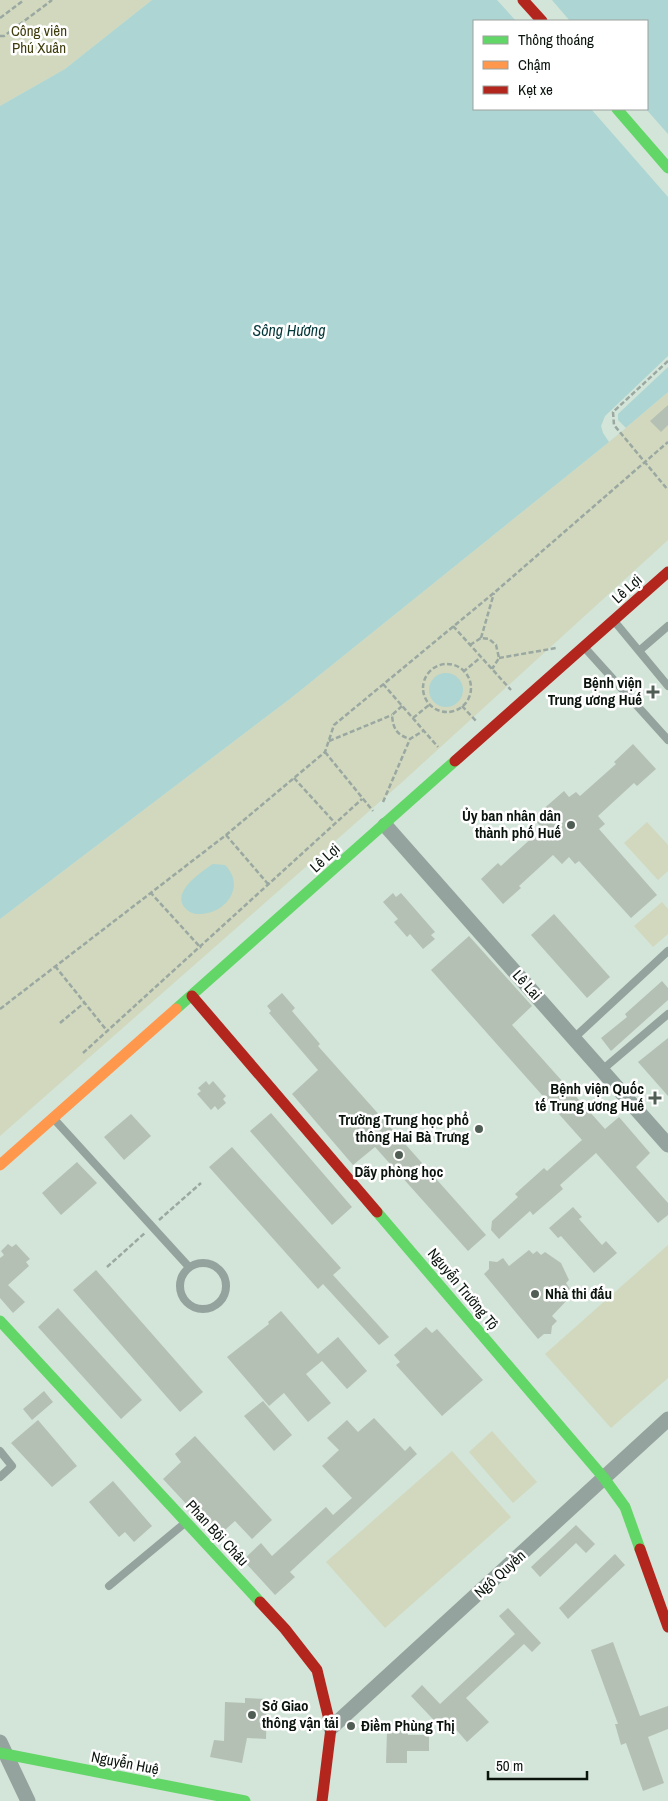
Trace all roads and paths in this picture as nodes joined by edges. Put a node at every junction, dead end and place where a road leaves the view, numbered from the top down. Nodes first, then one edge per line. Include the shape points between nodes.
1 (24, 0) edge
2 (52, 0) edge
3 (523, 0) edge
4 (0, 18) edge
5 (541, 20) edge
6 (0, 36) edge
7 (618, 110) edge
8 (668, 168) edge
9 (668, 361) edge
10 (668, 442) edge
11 (644, 462) junction
12 (668, 490) edge
13 (668, 572) edge
14 (495, 592) junction
15 (614, 621) junction
16 (453, 626) junction
17 (668, 626) edge
18 (481, 638) junction
19 (470, 645) junction
20 (559, 648) dead end
21 (585, 648) junction
22 (639, 651) junction
23 (481, 657) junction
24 (499, 658) junction
25 (492, 669) junction
26 (463, 672) junction
27 (383, 684) junction
28 (668, 686) edge
29 (511, 690) dead end
30 (429, 704) junction
31 (402, 706) junction
32 (462, 706) junction
33 (392, 715) junction
34 (413, 718) junction
35 (476, 721) dead end
36 (424, 731) junction
37 (410, 739) junction
38 (668, 740) edge
39 (329, 741) junction
40 (438, 747) dead end
41 (325, 752) junction
42 (294, 778) junction
43 (362, 799) junction
44 (382, 803) dead end
45 (373, 811) dead end
46 (335, 824) junction
47 (385, 825) junction
48 (226, 835) junction
49 (268, 884) junction
50 (150, 892) junction
51 (201, 948) junction
52 (668, 951) edge
53 (55, 966) junction
54 (192, 996) junction
55 (84, 1003) junction
56 (0, 1009) edge
57 (668, 1014) edge
58 (60, 1023) dead end
59 (108, 1032) junction
60 (574, 1038) junction
61 (83, 1052) dead end
62 (602, 1070) junction
63 (54, 1119) junction
64 (668, 1145) edge
65 (0, 1165) edge
66 (189, 1267) junction
67 (0, 1321) edge
68 (668, 1419) edge
69 (0, 1451) edge
70 (0, 1477) edge
71 (604, 1478) junction
72 (186, 1522) junction
73 (109, 1586) dead end
74 (668, 1627) edge
75 (330, 1728) junction
76 (2, 1750) edge
77 (28, 1801) edge
78 (246, 1801) edge
79 (322, 1801) edge

1 - 4 path
2 - 6 path
3 - 5 street
7 - 8 street
9 - 11 path via 614,412 614,425
10 - 11 path
11 - 12 path
11 - 14 path
13 - 15 street, Lê Lợi
14 - 16 path
14 - 18 path
15 - 21 street, Lê Lợi
15 - 22 lane
16 - 19 path
16 - 27 path
17 - 22 lane
18 - 19 path
18 - 24 path via 496,645
19 - 23 path
20 - 24 path
21 - 38 lane
21 - 47 street, Lê Lợi
22 - 28 lane
23 - 25 path
23 - 26 path
24 - 25 path
25 - 29 path
26 - 30 path via 450,665 435,668 429,673 423,686 423,694
26 - 32 path via 470,684 470,692
27 - 31 path
27 - 39 path via 334,725
30 - 32 path via 447,712
30 - 34 path
31 - 33 path
31 - 34 path
32 - 35 path
33 - 37 path via 393,728
33 - 39 path
34 - 36 path
36 - 37 path
36 - 40 path
37 - 44 path
39 - 41 path
41 - 42 path
41 - 43 path
42 - 46 path
42 - 48 path
43 - 45 path
43 - 46 path
46 - 49 path
47 - 54 street, Lê Lợi
47 - 60 street, Lê Lai
48 - 49 path
48 - 50 path
49 - 51 path
50 - 51 path
50 - 53 path
51 - 59 path
52 - 60 lane
53 - 55 path
53 - 56 path
54 - 63 street, Lê Lợi
54 - 71 street, Nguyễn Trường Tộ
55 - 58 path
55 - 59 path
57 - 62 lane
59 - 61 path
60 - 62 street, Lê Lai
62 - 64 street, Lê Lai
63 - 65 street, Lê Lợi
63 - 66 lane
66 - 66 lane via 180,1288 186,1301 198,1308 219,1302 226,1284 221,1270 208,1263
67 - 72 street, Phan Bội Châu
68 - 71 street, Ngô Quyền
69 - 70 lane via 12,1466
71 - 74 street, Nguyễn Trường Tộ via 625,1507
71 - 75 street, Ngô Quyền
72 - 73 lane
72 - 75 street, Phan Bội Châu via 285,1629 317,1670
75 - 79 street, Phan Bội Châu
76 - 77 street
76 - 78 street, Nguyễn Huệ

